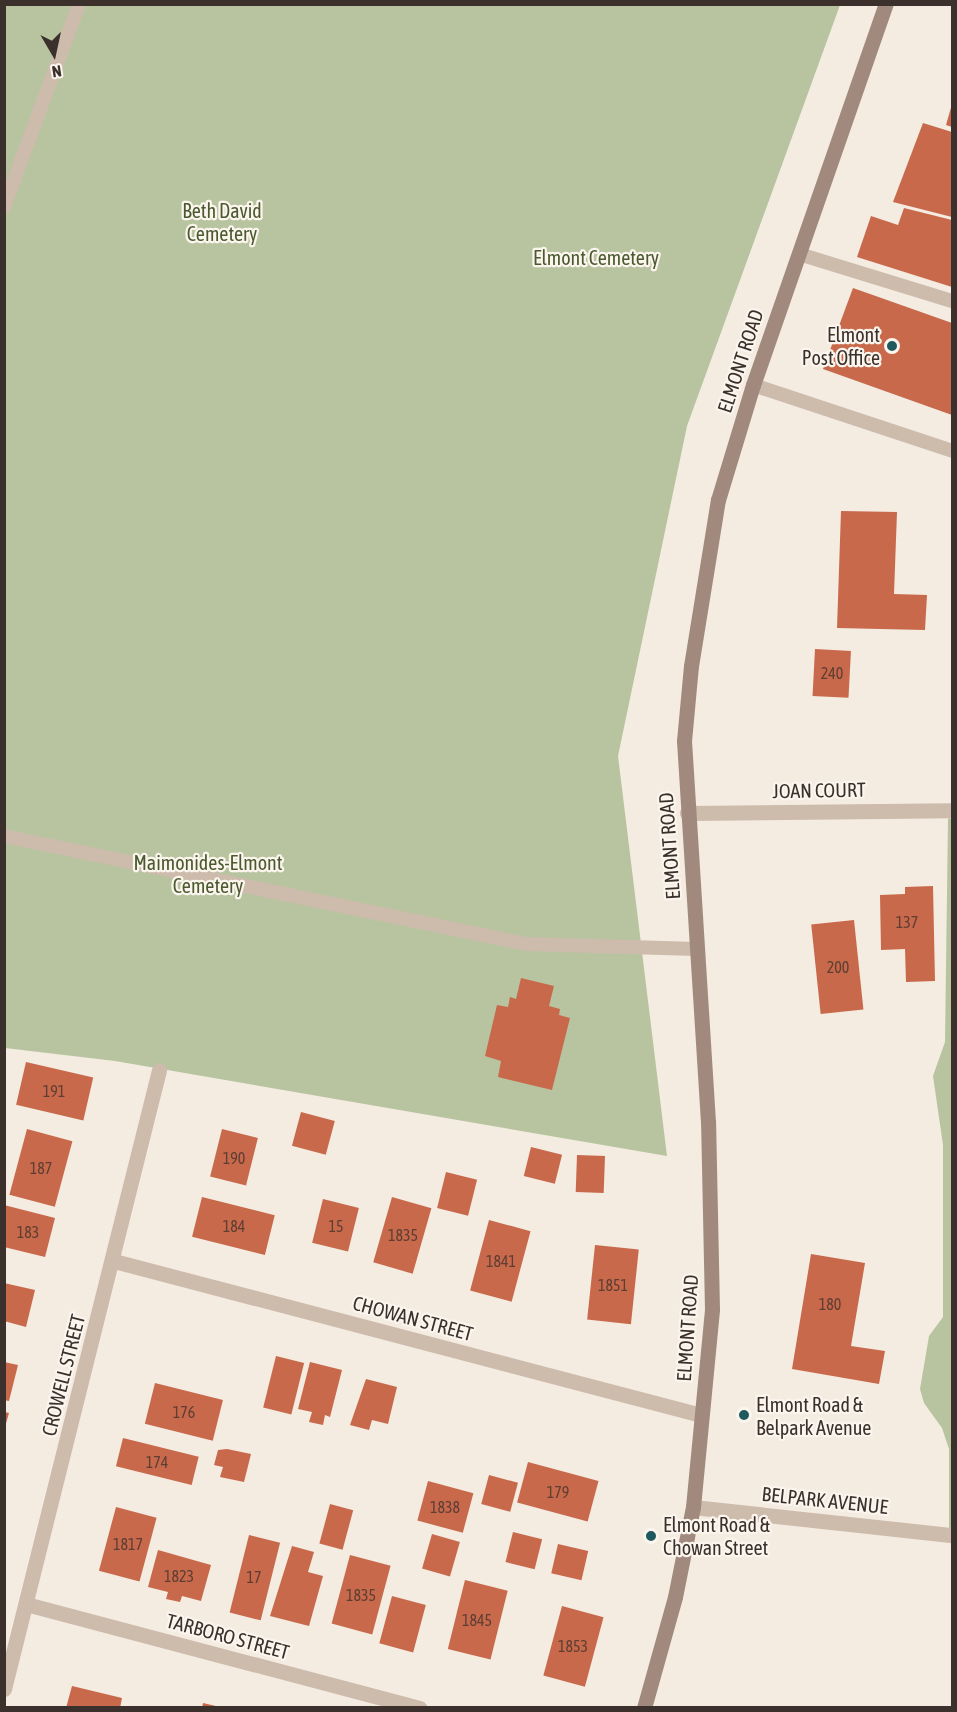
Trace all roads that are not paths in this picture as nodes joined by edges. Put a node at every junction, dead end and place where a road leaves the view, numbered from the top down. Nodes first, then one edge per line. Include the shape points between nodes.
1 (80, 4) edge
2 (886, 4) edge
3 (4, 207) edge
4 (799, 254) junction
5 (952, 302) edge
6 (753, 385) junction
7 (952, 451) edge
8 (952, 810) edge
9 (687, 813) junction
10 (4, 836) edge
11 (696, 949) junction
12 (159, 1070) dead end
13 (114, 1262) junction
14 (701, 1415) junction
15 (693, 1507) junction
16 (952, 1535) edge
17 (26, 1604) junction
18 (4, 1689) edge
19 (411, 1706) edge
20 (644, 1707) edge

1 - 3 lane
2 - 4 main road, ELMONT ROAD
4 - 5 lane
4 - 6 main road, ELMONT ROAD
6 - 7 lane
6 - 9 main road, ELMONT ROAD via 718,500 691,666 684,741
8 - 9 street, JOAN COURT
9 - 11 main road, ELMONT ROAD
10 - 11 lane via 526,944
11 - 14 main road, ELMONT ROAD via 712,1218 712,1310
12 - 13 street, CROWELL STREET
13 - 14 street, CHOWAN STREET
13 - 17 street, CROWELL STREET
14 - 15 main road, ELMONT ROAD
15 - 16 street, BELPARK AVENUE
15 - 20 main road, ELMONT ROAD via 675,1597
17 - 18 street, CROWELL STREET
17 - 19 street, TARBORO STREET

